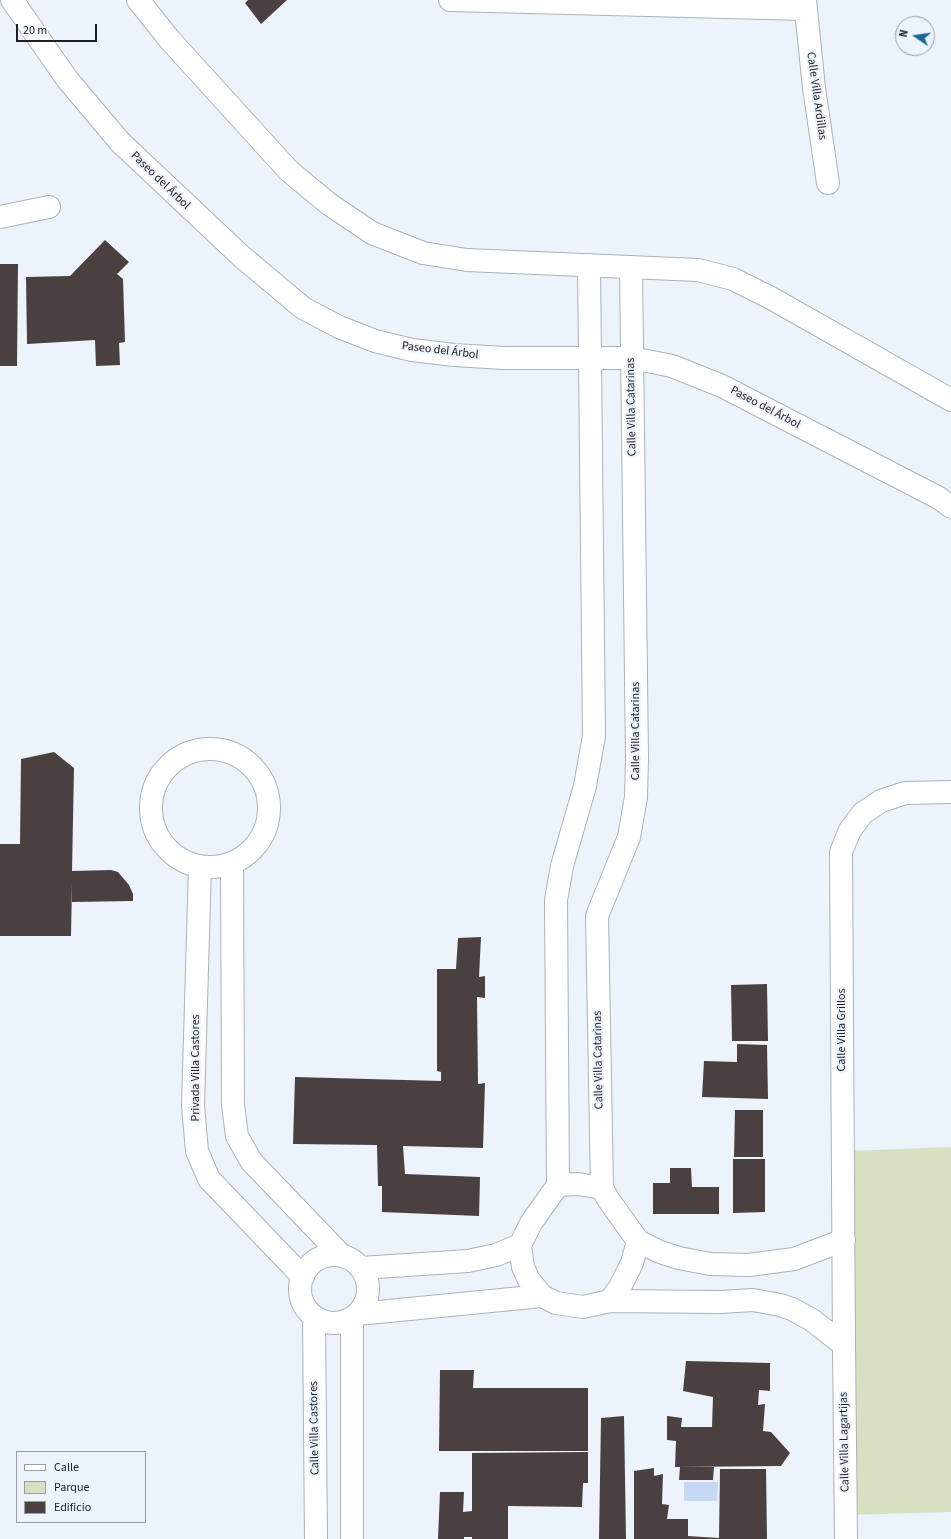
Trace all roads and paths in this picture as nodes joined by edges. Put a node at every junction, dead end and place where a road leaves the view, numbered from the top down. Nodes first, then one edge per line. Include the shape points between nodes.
1 (12, 0) edge
2 (138, 0) edge
3 (450, 0) edge
4 (805, 5) edge
5 (828, 183) dead end
6 (49, 207) dead end
7 (0, 217) edge
8 (588, 265) junction
9 (631, 267) junction
10 (590, 357) junction
11 (632, 358) junction
12 (951, 400) edge
13 (951, 507) edge
14 (951, 792) edge
15 (232, 863) junction
16 (200, 866) junction
17 (558, 1185) junction
18 (602, 1188) junction
19 (844, 1240) junction
20 (638, 1241) junction
21 (520, 1245) junction
22 (342, 1256) junction
23 (361, 1268) junction
24 (302, 1277) junction
25 (542, 1296) junction
26 (610, 1301) junction
27 (355, 1316) junction
28 (314, 1317) junction
29 (844, 1345) junction
30 (316, 1539) edge
31 (352, 1539) edge
32 (846, 1539) edge

1 - 10 street, Paseo del Árbol via 67,79 120,142 241,256 303,308 339,327 375,341 412,350 504,358
2 - 8 street via 169,39 289,170 329,204 372,233 423,253 467,260
3 - 4 street, Calle Villa Ardillas
4 - 5 street, Calle Villa Ardillas
6 - 7 street
8 - 9 street
8 - 10 street
9 - 11 street, Calle Villa Catarinas
9 - 12 street via 698,270 733,279
10 - 11 street, Paseo del Árbol
10 - 17 street via 594,736 585,786 562,866 556,900
11 - 13 street, Paseo del Árbol via 672,366 722,386 939,498
11 - 18 street, Calle Villa Catarinas via 636,797 629,837 597,916
14 - 19 street, Calle Villa Grillos via 905,794 881,801 863,813 850,830 842,852
15 - 16 street via 216,867
15 - 16 street via 248,854 260,840 268,822 269,803 265,784 255,768 241,756 223,750 204,748 186,753 170,764 159,778 152,796 151,809 156,834 167,849 182,860
15 - 22 street via 233,1105 237,1136 251,1161
16 - 24 street, Privada Villa Castores via 193,1106 197,1151 209,1179
17 - 18 street via 578,1184
17 - 21 street via 531,1223
18 - 20 street
19 - 20 street via 794,1259 749,1265 710,1264 679,1258
19 - 29 street, Calle Villa Grillos
20 - 26 street via 632,1262
21 - 23 street via 496,1255 468,1261
21 - 25 street via 523,1267 529,1280
22 - 23 street
22 - 24 street via 320,1258 311,1264
23 - 27 street via 366,1276 367,1296 364,1306
24 - 28 street via 300,1293 307,1310
25 - 26 street via 556,1303 583,1307
25 - 27 street
26 - 29 street via 753,1300 780,1305 812,1320
27 - 28 street via 341,1323 332,1324
27 - 31 street
28 - 30 street, Calle Villa Castores
29 - 32 street, Calle Villa Lagartijas

